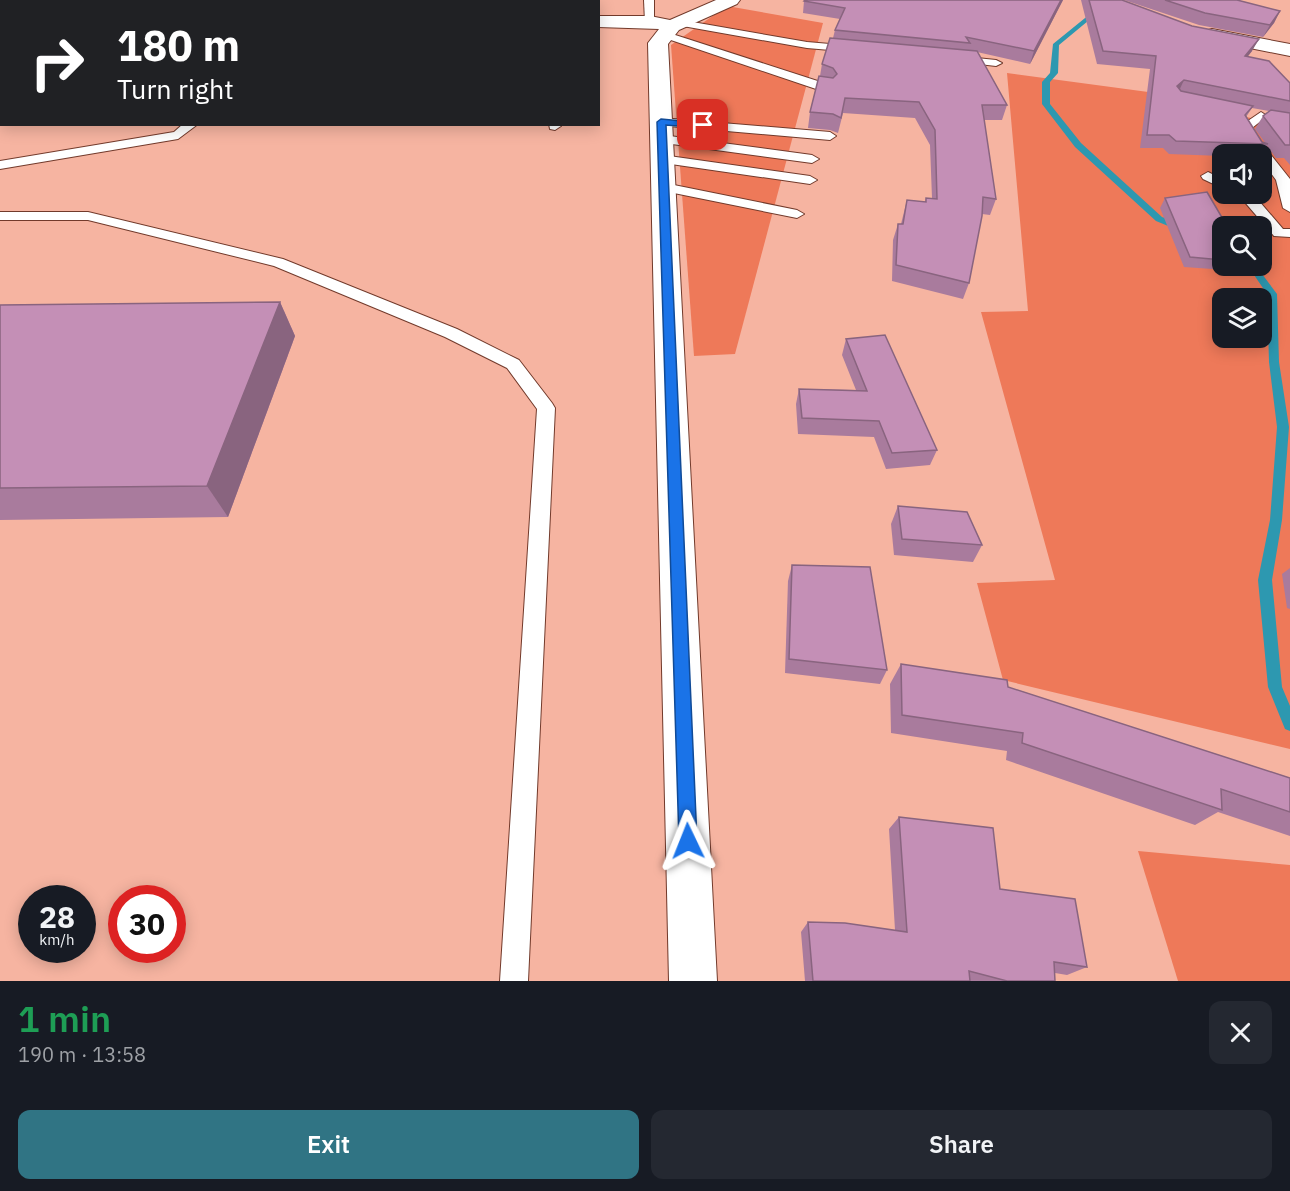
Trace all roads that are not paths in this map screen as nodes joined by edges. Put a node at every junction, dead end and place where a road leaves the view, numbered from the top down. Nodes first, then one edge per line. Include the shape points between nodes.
1 (649, 0) edge
2 (731, 0) edge
3 (600, 21) edge
4 (667, 26) junction
5 (1194, 32) edge
6 (1290, 50) edge
7 (866, 51) edge
8 (949, 58) edge
9 (996, 63) dead end
10 (826, 88) edge
11 (1237, 111) edge
12 (189, 126) edge
13 (830, 136) dead end
14 (662, 152) junction
15 (812, 159) dead end
16 (0, 165) edge
17 (1208, 176) dead end
18 (1212, 178) edge
19 (810, 180) dead end
20 (1254, 204) edge
21 (1290, 208) edge
22 (797, 213) dead end
23 (0, 216) edge
24 (1290, 233) edge
25 (514, 981) edge
26 (693, 981) edge

1 - 4 lane
2 - 4 street
3 - 4 street
4 - 7 lane
4 - 10 lane
4 - 14 street via 658,43
5 - 6 street
8 - 9 lane
11 - 21 lane via 1266,117 1245,127 1283,179
12 - 16 lane via 178,135
13 - 14 lane
14 - 15 lane
14 - 19 lane
14 - 22 lane
14 - 26 street
17 - 18 lane
20 - 24 lane via 1279,232
23 - 25 lane via 88,216 278,262 451,333 513,364 546,408

